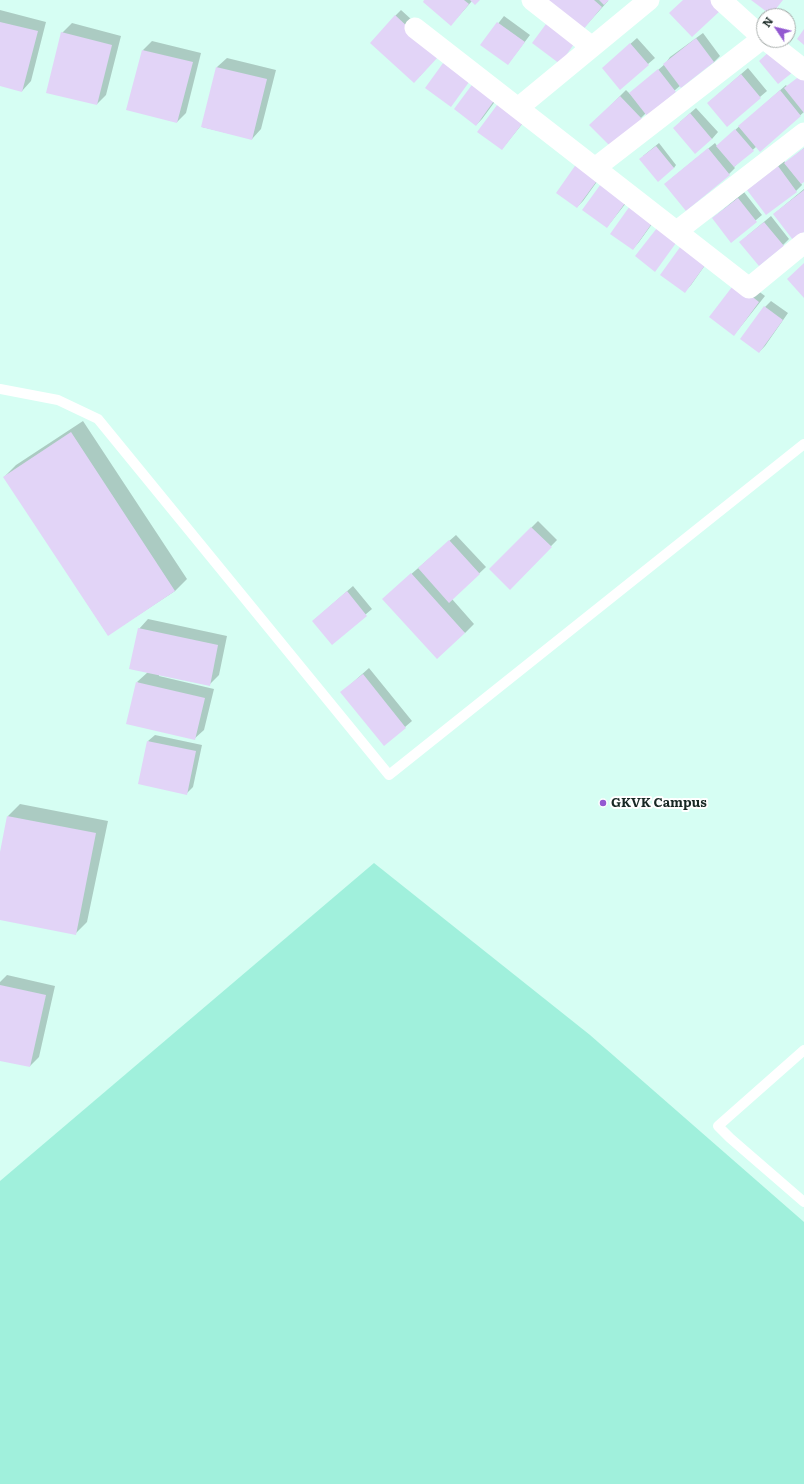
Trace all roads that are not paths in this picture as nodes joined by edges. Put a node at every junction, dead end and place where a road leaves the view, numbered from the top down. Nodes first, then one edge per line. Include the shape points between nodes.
1 (532, 0) edge
2 (649, 0) edge
3 (721, 0) edge
4 (415, 28) dead end
5 (756, 32) edge
6 (756, 45) edge
7 (592, 47) junction
8 (776, 48) edge
9 (804, 70) edge
10 (518, 108) junction
11 (804, 133) edge
12 (595, 168) junction
13 (677, 231) junction
14 (804, 243) edge
15 (0, 389) edge
16 (804, 444) edge
17 (804, 1050) edge
18 (804, 1202) edge

1 - 7 street
2 - 7 street
3 - 5 street
4 - 10 street
6 - 12 street
7 - 10 street
8 - 9 street
10 - 12 street
11 - 13 street
12 - 13 street
13 - 14 street via 749,288
15 - 16 lane via 58,400 98,419 389,775
17 - 18 lane via 718,1126

